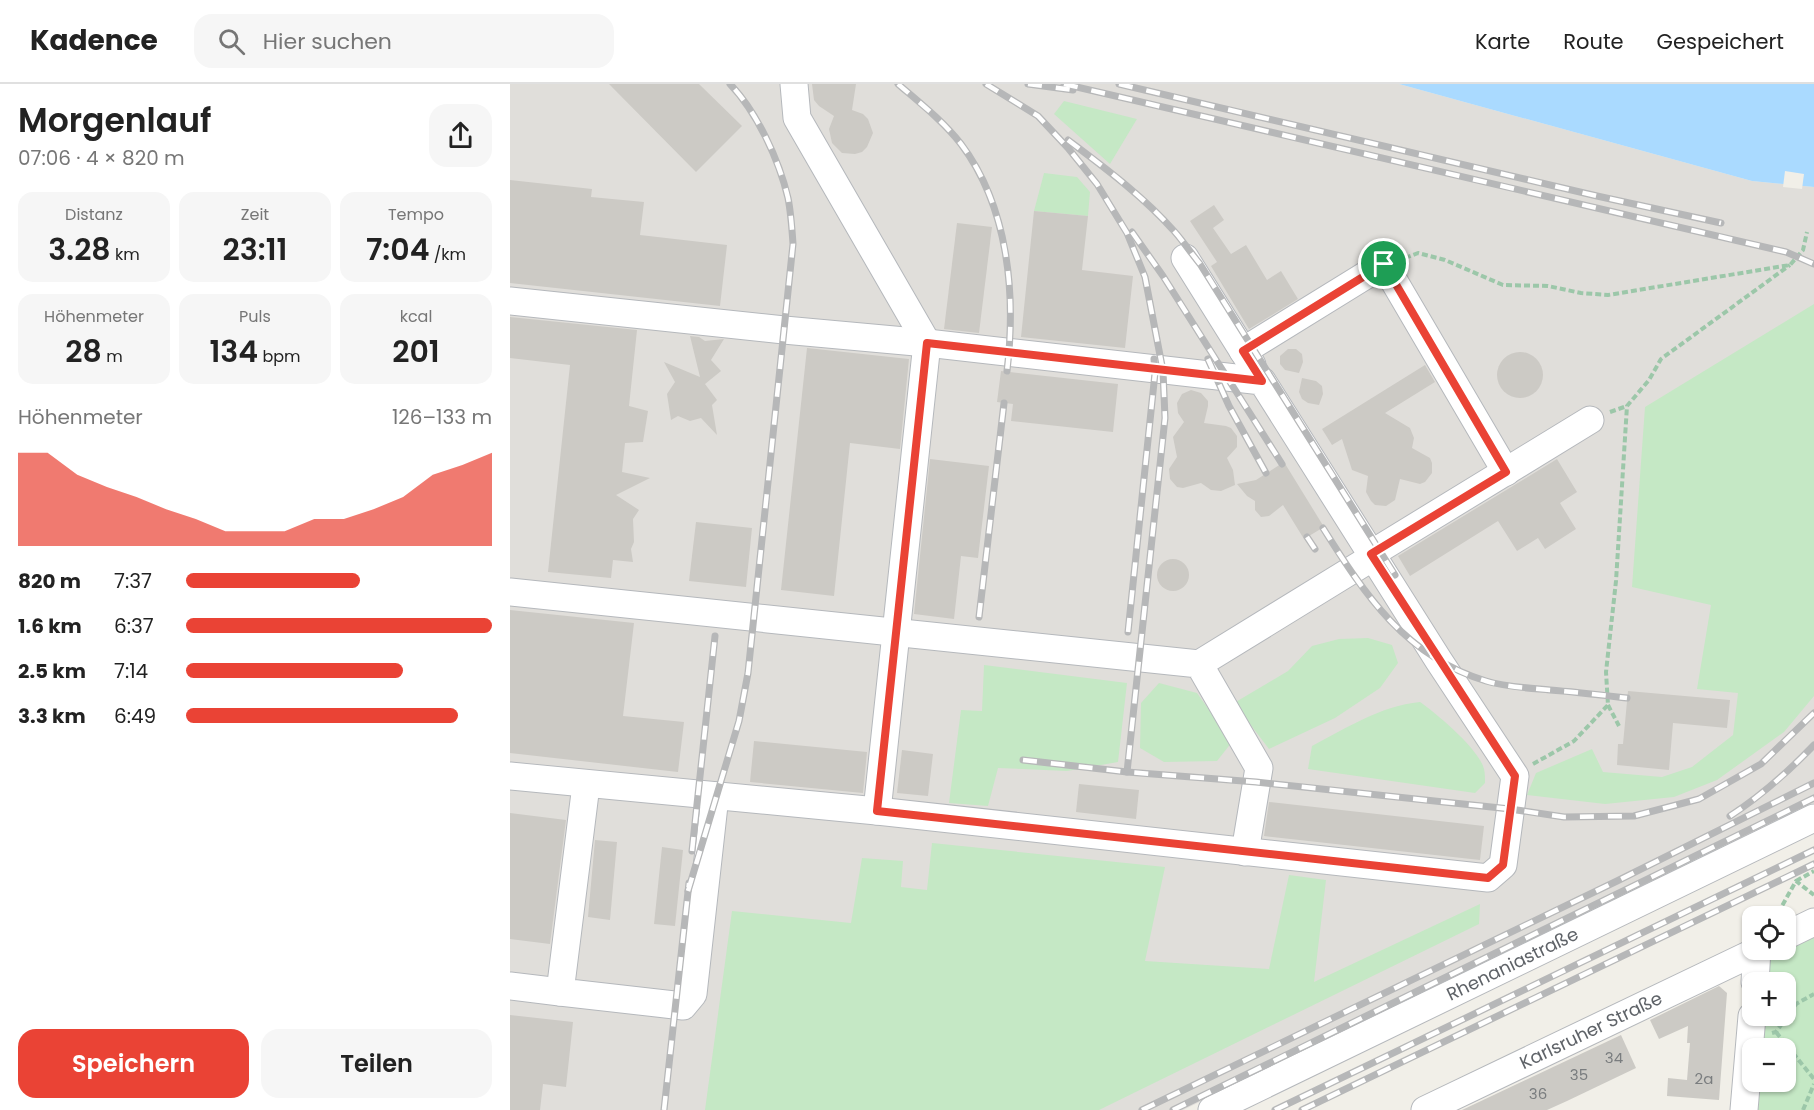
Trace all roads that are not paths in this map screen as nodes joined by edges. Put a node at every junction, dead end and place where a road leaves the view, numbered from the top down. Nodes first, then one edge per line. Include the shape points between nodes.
1 (794, 84) edge
2 (1185, 258) dead end
3 (510, 301) edge
4 (927, 343) junction
5 (1243, 351) junction
6 (1262, 381) junction
7 (1590, 420) dead end
8 (1506, 472) junction
9 (1372, 555) junction
10 (510, 592) edge
11 (896, 632) junction
12 (1199, 664) junction
13 (510, 776) edge
14 (586, 785) junction
15 (715, 796) junction
16 (877, 811) junction
17 (1814, 818) edge
18 (1245, 852) junction
19 (1814, 922) edge
20 (1796, 931) edge
21 (1742, 958) edge
22 (510, 986) edge
23 (560, 992) junction
24 (1761, 1026) edge
25 (1212, 1110) edge
26 (1425, 1110) edge
27 (1744, 1110) edge

1 - 4 street via 797,118
2 - 5 street
3 - 4 street
4 - 6 street
4 - 11 street
5 - 6 street
5 - 8 street via 1384,264
6 - 9 street
7 - 8 street
8 - 9 street
9 - 12 street
9 - 18 street via 1515,776 1503,865 1488,878
10 - 11 street
11 - 12 street
11 - 16 street
12 - 18 street via 1258,768
13 - 14 street
14 - 15 street
14 - 23 street
15 - 16 street
15 - 23 street via 693,994 683,1006
16 - 18 street
17 - 25 street, Rhenaniastraße
19 - 20 street
21 - 26 street, Karlsruher Straße
22 - 23 street
24 - 27 street

